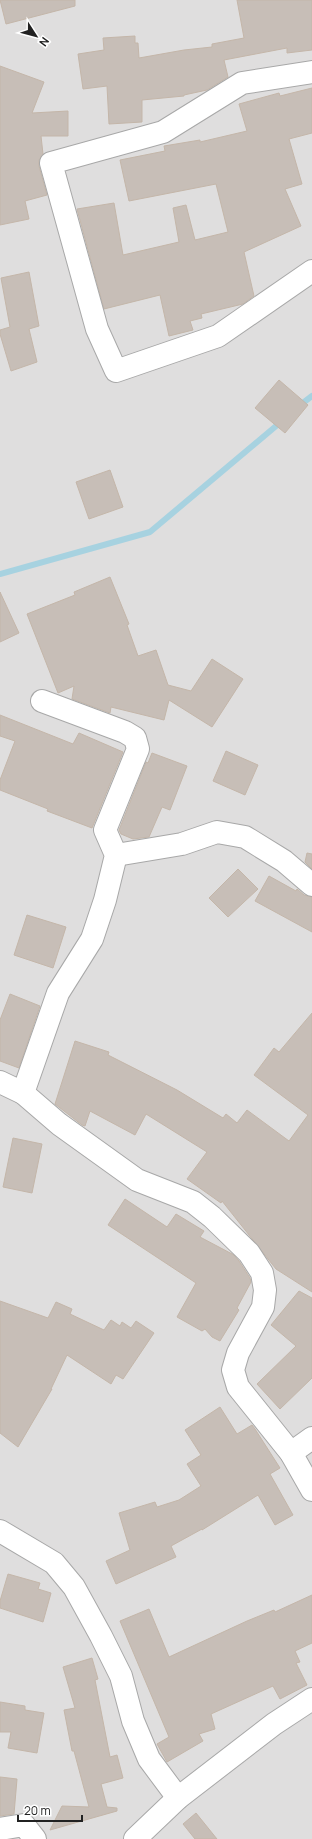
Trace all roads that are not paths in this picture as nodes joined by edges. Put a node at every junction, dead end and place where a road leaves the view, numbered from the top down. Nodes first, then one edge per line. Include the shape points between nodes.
1 (312, 72) edge
2 (312, 271) edge
3 (42, 702) dead end
4 (116, 855) junction
5 (312, 885) edge
6 (0, 1082) edge
7 (24, 1093) junction
8 (312, 1438) edge
9 (291, 1453) junction
10 (312, 1490) edge
11 (0, 1531) edge
12 (312, 1699) edge
13 (178, 1798) junction
14 (0, 1829) edge
15 (35, 1839) edge
16 (135, 1839) edge

1 - 2 street via 242,83 164,132 51,163 96,329 116,371 218,336
3 - 4 street via 125,732 134,738 138,749 105,830
4 - 5 street via 182,844 217,832 245,837 284,861
4 - 7 street via 92,939 58,993
6 - 7 street
7 - 9 street via 59,1124 137,1180 193,1202 249,1253 262,1273 265,1290 263,1307 238,1353 233,1370 238,1387
8 - 9 street
9 - 10 street
11 - 13 street via 54,1563 74,1587 121,1676 133,1722 150,1759
12 - 13 street via 274,1724
13 - 16 street
14 - 15 street via 24,1825

